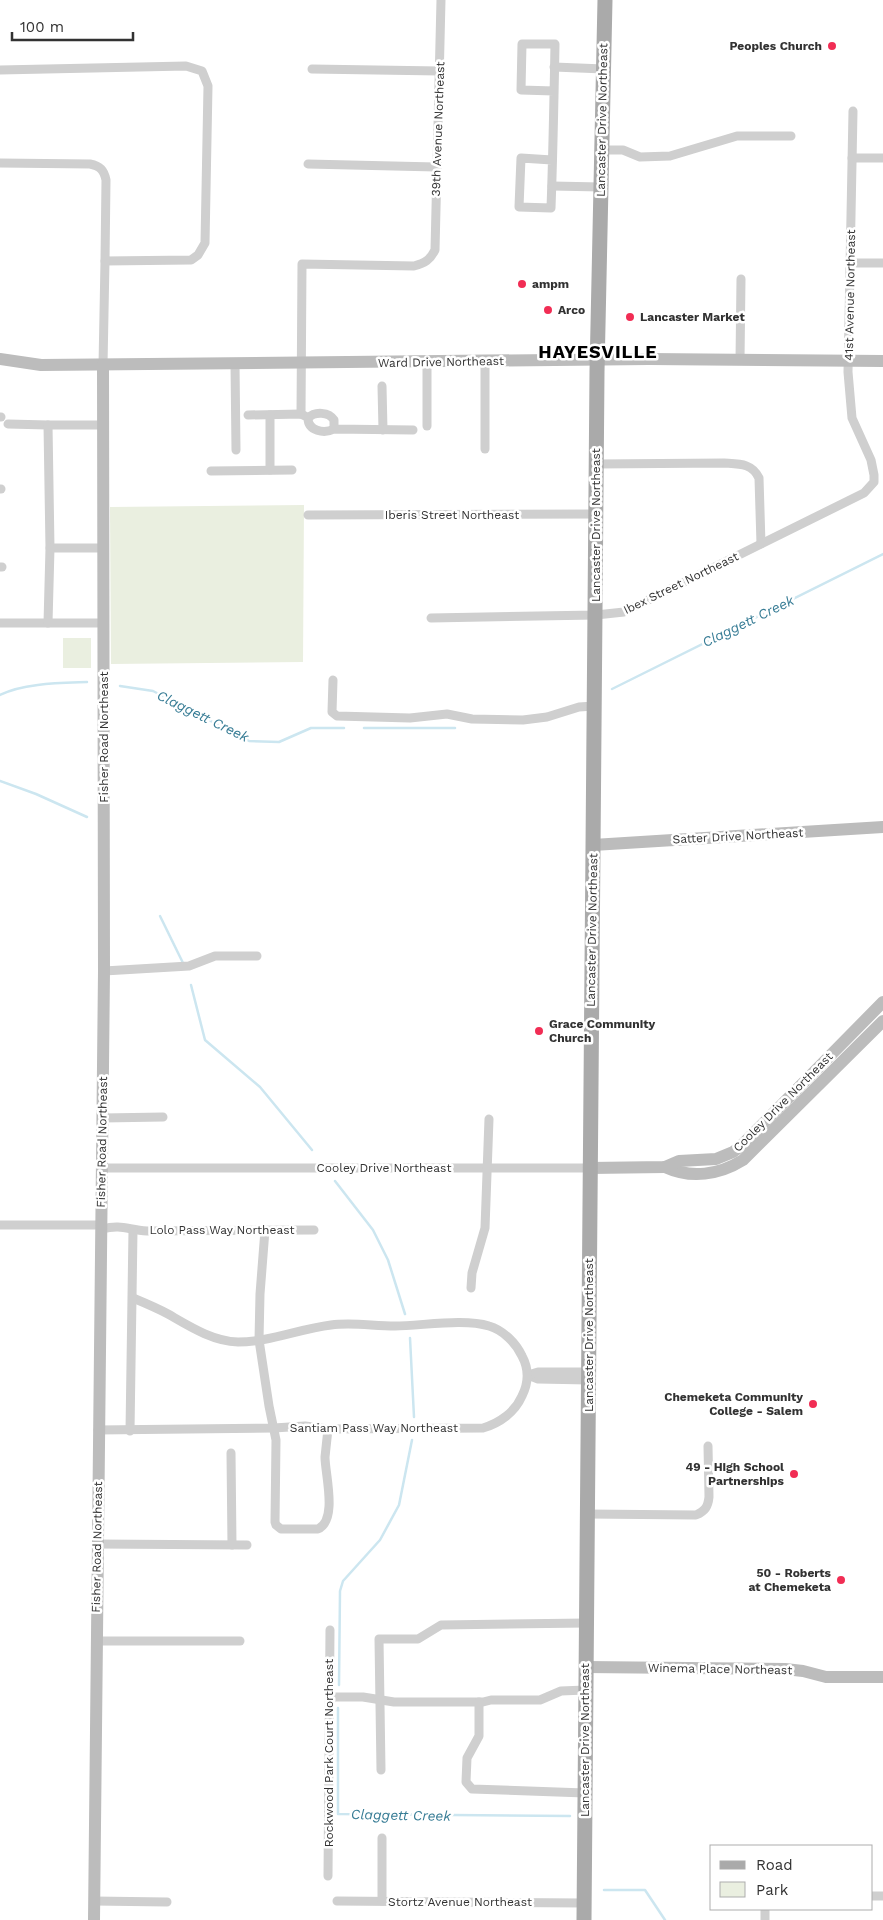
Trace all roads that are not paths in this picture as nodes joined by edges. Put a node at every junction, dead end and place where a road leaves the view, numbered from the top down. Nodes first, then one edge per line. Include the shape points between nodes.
1 (441, 0) edge
2 (605, 0) edge
3 (554, 67) junction
4 (312, 69) dead end
5 (604, 69) junction
6 (0, 70) edge
7 (440, 71) junction
8 (554, 91) junction
9 (853, 111) dead end
10 (791, 136) dead end
11 (602, 150) junction
12 (852, 158) junction
13 (883, 158) edge
14 (552, 160) junction
15 (0, 164) edge
16 (308, 164) dead end
17 (436, 167) junction
18 (552, 186) junction
19 (601, 187) junction
20 (104, 261) junction
21 (850, 263) junction
22 (883, 263) edge
23 (741, 279) dead end
24 (0, 359) edge
25 (598, 360) junction
26 (740, 360) junction
27 (848, 360) junction
28 (485, 361) junction
29 (883, 361) edge
30 (427, 362) junction
31 (300, 363) junction
32 (103, 364) junction
33 (236, 364) junction
34 (382, 386) dead end
35 (270, 414) junction
36 (248, 415) dead end
37 (305, 416) junction
38 (3, 420) edge
39 (48, 424) junction
40 (103, 424) junction
41 (427, 426) dead end
42 (334, 429) junction
43 (383, 430) junction
44 (413, 430) dead end
45 (485, 449) dead end
46 (236, 450) dead end
47 (597, 464) junction
48 (211, 470) dead end
49 (270, 470) junction
50 (292, 470) dead end
51 (874, 475) joint
52 (596, 514) junction
53 (308, 516) dead end
54 (761, 544) junction
55 (50, 548) junction
56 (103, 548) junction
57 (596, 615) junction
58 (431, 618) dead end
59 (0, 623) edge
60 (48, 623) junction
61 (103, 623) junction
62 (333, 680) dead end
63 (594, 706) junction
64 (883, 827) edge
65 (593, 845) junction
66 (257, 956) dead end
67 (104, 971) junction
68 (883, 1002) edge
69 (883, 1021) edge
70 (163, 1117) dead end
71 (103, 1118) junction
72 (489, 1119) dead end
73 (665, 1167) junction
74 (102, 1168) junction
75 (487, 1168) junction
76 (590, 1168) junction
77 (0, 1226) edge
78 (102, 1227) junction
79 (134, 1230) junction
80 (266, 1230) junction
81 (314, 1230) dead end
82 (470, 1288) dead end
83 (134, 1298) junction
84 (259, 1340) junction
85 (528, 1375) junction
86 (588, 1376) junction
87 (274, 1428) junction
88 (328, 1429) junction
89 (98, 1430) junction
90 (130, 1431) junction
91 (708, 1446) dead end
92 (231, 1453) dead end
93 (587, 1514) junction
94 (97, 1544) junction
95 (232, 1545) junction
96 (247, 1545) dead end
97 (586, 1622) junction
98 (330, 1630) dead end
99 (96, 1642) junction
100 (240, 1642) dead end
101 (586, 1667) junction
102 (883, 1678) edge
103 (585, 1690) junction
104 (330, 1697) junction
105 (380, 1699) junction
106 (479, 1702) junction
107 (381, 1770) dead end
108 (585, 1793) junction
109 (382, 1838) dead end
110 (328, 1876) dead end
111 (94, 1901) junction
112 (382, 1901) junction
113 (167, 1902) dead end
114 (336, 1902) dead end
115 (584, 1902) junction
116 (94, 1920) edge
117 (584, 1920) edge

1 - 7 street, 39th Avenue Northeast
2 - 5 main road, Lancaster Drive Northeast
3 - 5 street
3 - 8 street
3 - 8 street via 555,44 522,44 521,90
4 - 7 street
5 - 11 main road, Lancaster Drive Northeast
6 - 20 street via 186,66 202,71 206,78 206,215 202,249 191,260 183,261
7 - 17 street, 39th Avenue Northeast
8 - 14 street
9 - 12 street, 41st Avenue Northeast
10 - 11 street via 737,136 660,157 640,157 624,150
11 - 19 main road, Lancaster Drive Northeast
12 - 13 street
12 - 21 street, 41st Avenue Northeast
14 - 18 street
14 - 18 street via 521,158 519,207 551,208
15 - 20 street via 97,165 106,180
16 - 17 street
17 - 31 street, 39th Avenue Northeast via 435,250 424,264 302,264
18 - 19 street
19 - 25 main road, Lancaster Drive Northeast
20 - 32 street
21 - 22 street
21 - 27 street, 41st Avenue Northeast
23 - 26 street
24 - 32 street, Ward Drive Northeast via 41,365
25 - 26 street, Ward Drive Northeast
25 - 28 street, Ward Drive Northeast
25 - 47 main road, Lancaster Drive Northeast
26 - 27 street, Ward Drive Northeast
27 - 29 street, Ward Drive Northeast
27 - 51 street, 41st Avenue Northeast via 852,418 871,460
28 - 30 street, Ward Drive Northeast
28 - 45 street
30 - 31 street, Ward Drive Northeast
30 - 41 street
31 - 33 street, Ward Drive Northeast
31 - 37 street
32 - 33 street, Ward Drive Northeast
32 - 40 street, Fisher Road Northeast
33 - 46 street
34 - 43 street
35 - 36 street
35 - 37 street
35 - 49 street
37 - 42 street via 314,429 326,432
37 - 42 street via 328,415 334,420
38 - 39 street
39 - 40 street
39 - 55 street
40 - 56 street, Fisher Road Northeast
42 - 43 street
43 - 44 street
47 - 52 main road, Lancaster Drive Northeast
47 - 54 street via 743,464 756,471 759,478
48 - 49 street
49 - 50 street
51 - 54 street, Ibex Street Northeast via 874,482 864,493
52 - 53 street, Iberis Street Northeast
52 - 57 main road, Lancaster Drive Northeast
54 - 57 street, Ibex Street Northeast via 624,612
55 - 56 street
55 - 60 street
56 - 61 street, Fisher Road Northeast
57 - 58 street, Ibex Street Northeast
57 - 63 main road, Lancaster Drive Northeast
59 - 60 street
60 - 61 street
61 - 67 street, Fisher Road Northeast
62 - 63 street via 332,712 337,716 410,718 447,714 472,719 523,720
63 - 65 main road, Lancaster Drive Northeast
64 - 65 street, Satter Drive Northeast
65 - 76 main road, Lancaster Drive Northeast
66 - 67 street via 215,956 189,966
67 - 71 street, Fisher Road Northeast
68 - 73 street, Cooley Drive Northeast via 741,1146 716,1159 679,1161
69 - 73 street, Cooley Drive Northeast via 743,1160 726,1170 707,1173 679,1174
70 - 71 street
71 - 74 street, Fisher Road Northeast
72 - 75 street
73 - 76 street, Cooley Drive Northeast
74 - 75 street, Cooley Drive Northeast
74 - 78 street, Fisher Road Northeast
75 - 76 street, Cooley Drive Northeast
75 - 82 street via 485,1228
76 - 86 main road, Lancaster Drive Northeast
77 - 78 street, Lolo Pass Way Northeast
78 - 79 street, Lolo Pass Way Northeast via 124,1226
78 - 89 street, Fisher Road Northeast
79 - 80 street, Lolo Pass Way Northeast
79 - 83 street
80 - 81 street, Lolo Pass Way Northeast
80 - 84 street
83 - 84 street via 209,1335 236,1342
83 - 90 street
84 - 85 street via 344,1324 478,1324 497,1330 512,1342 524,1359
84 - 87 street
85 - 86 street via 538,1379
85 - 88 street, Santiam Pass Way Northeast via 516,1406 499,1422 483,1428
86 - 93 main road, Lancaster Drive Northeast
87 - 88 street, Santiam Pass Way Northeast via 305,1426
87 - 88 street via 275,1522 281,1530 318,1529 325,1522 330,1495 325,1458
87 - 90 street, Santiam Pass Way Northeast
89 - 90 street, Santiam Pass Way Northeast
89 - 94 street, Fisher Road Northeast
91 - 93 street via 709,1497 702,1513
92 - 95 street
93 - 97 main road, Lancaster Drive Northeast
94 - 95 street
94 - 99 street, Fisher Road Northeast
95 - 96 street
97 - 101 main road, Lancaster Drive Northeast
97 - 105 street via 441,1625 422,1638 379,1638
98 - 104 street, Rockwood Park Court Northeast
99 - 100 street
99 - 111 street, Fisher Road Northeast
101 - 102 street, Winema Place Northeast via 785,1669 826,1677
101 - 103 main road, Lancaster Drive Northeast
103 - 106 street via 561,1691 540,1700
103 - 108 main road, Lancaster Drive Northeast
104 - 105 street
104 - 110 street, Rockwood Park Court Northeast
105 - 106 street
105 - 107 street
106 - 108 street via 479,1736 466,1761 466,1782 472,1790
108 - 115 main road, Lancaster Drive Northeast
109 - 112 street
111 - 113 street
111 - 116 street, Fisher Road Northeast
112 - 114 street, Stortz Avenue Northeast
112 - 115 street, Stortz Avenue Northeast
115 - 117 main road, Lancaster Drive Northeast

